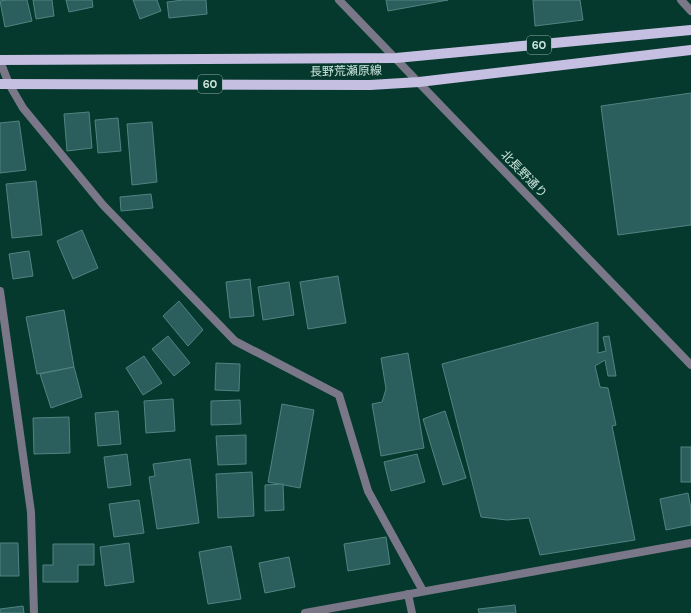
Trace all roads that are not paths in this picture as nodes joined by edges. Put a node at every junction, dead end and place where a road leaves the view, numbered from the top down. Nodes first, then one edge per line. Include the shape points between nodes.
1 (339, 0) edge
2 (680, 0) edge
3 (691, 11) edge
4 (687, 30) edge
5 (691, 50) edge
6 (396, 58) junction
7 (0, 61) edge
8 (419, 82) junction
9 (4, 84) edge
10 (0, 291) edge
11 (691, 365) edge
12 (691, 543) edge
13 (423, 591) junction
14 (408, 594) junction
15 (34, 613) edge
16 (305, 613) edge
17 (412, 613) edge

1 - 6 street, 北長野通り
2 - 3 street
4 - 6 main road, 長野荒瀬原線 / 60
5 - 8 main road, 長野荒瀬原線 / 60
6 - 7 main road, 長野荒瀬原線 / 60
6 - 8 street, 北長野通り
7 - 9 street
8 - 9 main road, 長野荒瀬原線 / 60 via 370,85
8 - 11 street, 北長野通り
9 - 13 street via 103,205 235,340 339,395 368,491
10 - 15 street via 31,512
12 - 13 street
13 - 14 street
14 - 16 street
14 - 17 street

